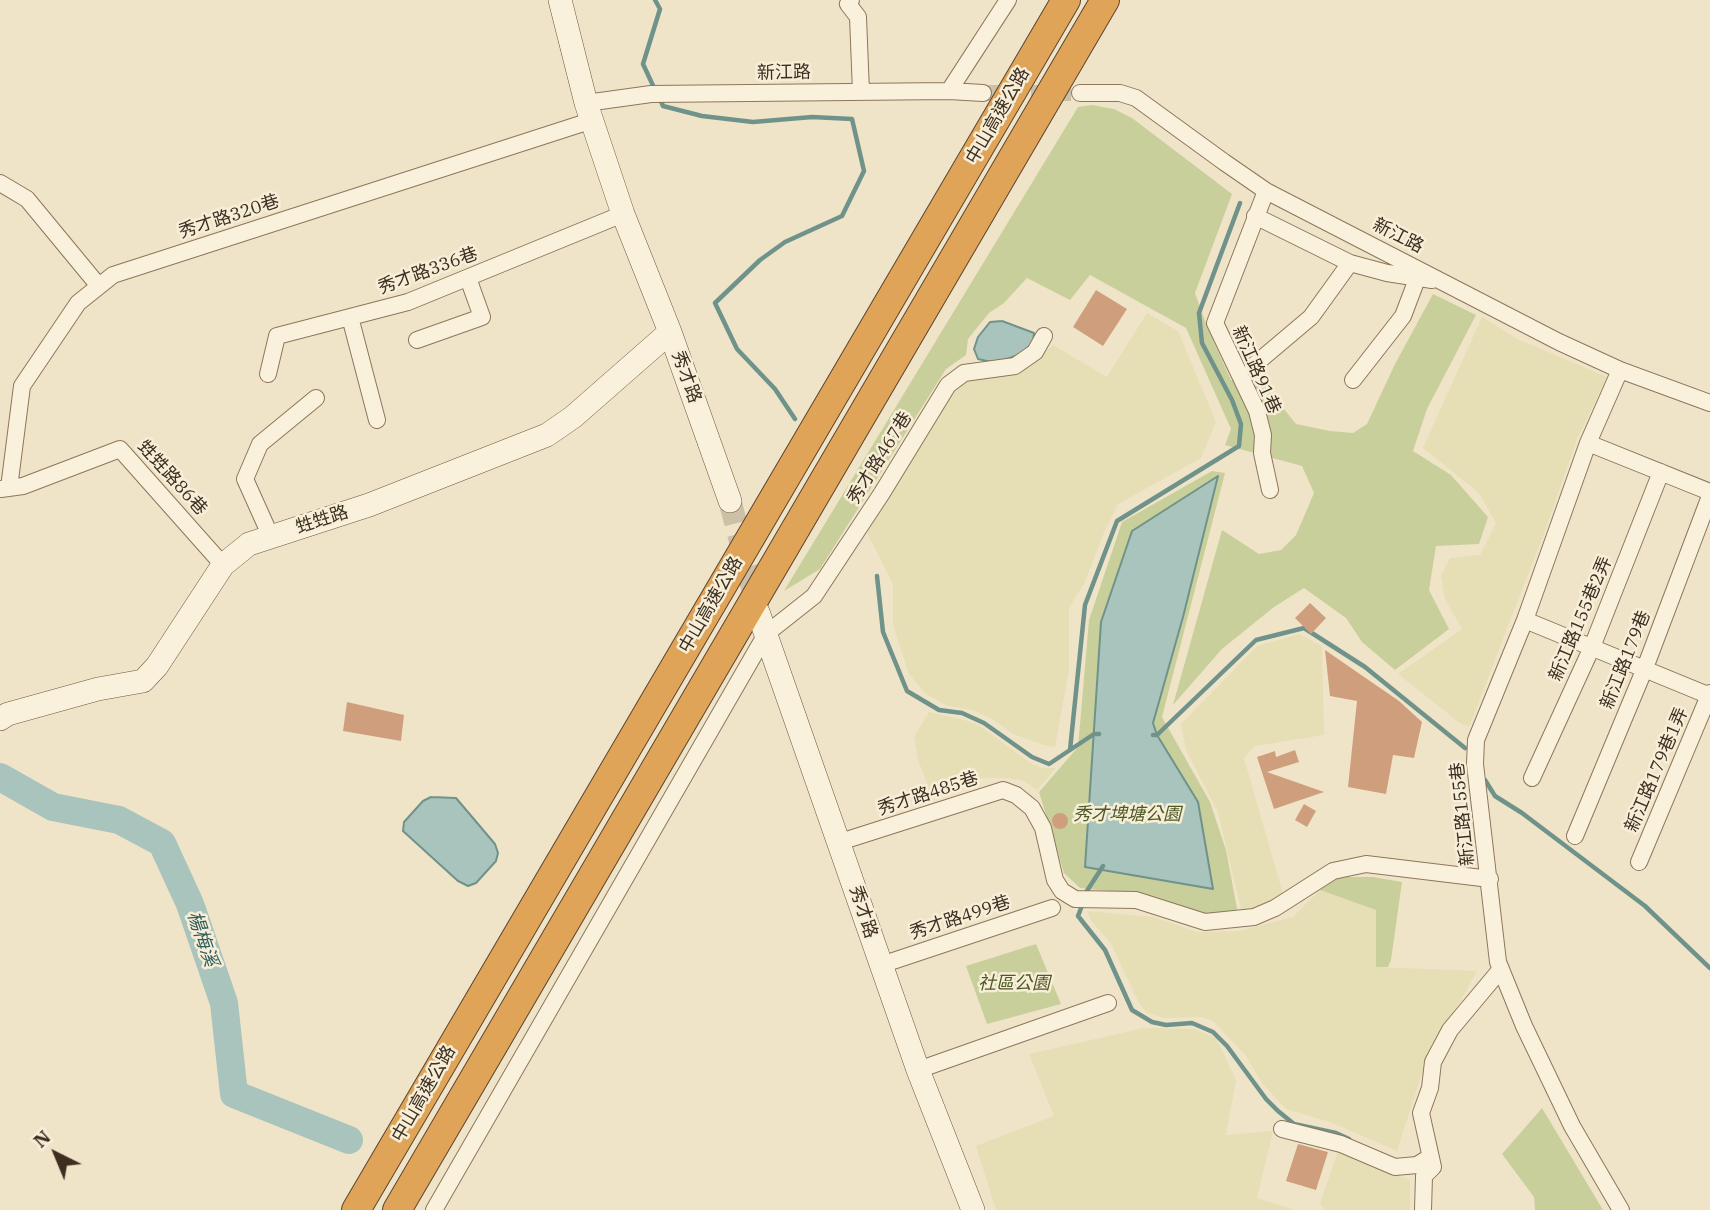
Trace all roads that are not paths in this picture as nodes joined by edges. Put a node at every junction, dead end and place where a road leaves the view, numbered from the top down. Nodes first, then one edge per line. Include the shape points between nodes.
1 (560, 0) edge
2 (851, 0) edge
3 (1008, 0) edge
4 (1066, 0) edge
5 (1105, 0) edge
6 (949, 91) junction
7 (861, 92) junction
8 (983, 93) tunnel mouth
9 (1080, 93) tunnel mouth
10 (589, 111) junction
11 (0, 183) edge
12 (1266, 191) junction
13 (623, 214) junction
14 (1255, 216) junction
15 (1350, 263) junction
16 (468, 278) junction
17 (1417, 279) junction
18 (1441, 280) junction
19 (98, 285) junction
20 (350, 317) junction
21 (670, 332) junction
22 (1044, 336) dead end
23 (416, 340) dead end
24 (1253, 366) dead end
25 (1620, 370) junction
26 (268, 374) dead end
27 (1353, 380) dead end
28 (316, 398) dead end
29 (1710, 403) edge
30 (377, 420) dead end
31 (1588, 443) junction
32 (1661, 472) junction
33 (5, 489) edge
34 (1270, 489) dead end
35 (1710, 494) edge
36 (730, 501) tunnel mouth
37 (271, 537) junction
38 (223, 565) junction
39 (758, 612) tunnel mouth
40 (1525, 620) junction
41 (766, 634) junction
42 (1592, 646) junction
43 (1644, 668) junction
44 (1710, 695) edge
45 (0, 719) edge
46 (1532, 778) dead end
47 (1575, 836) dead end
48 (840, 842) junction
49 (1639, 862) dead end
50 (1490, 879) junction
51 (1052, 908) dead end
52 (881, 965) junction
53 (1501, 969) junction
54 (1108, 1003) dead end
55 (918, 1070) junction
56 (1282, 1129) dead end
57 (1430, 1157) junction
58 (356, 1210) edge
59 (397, 1210) edge
60 (434, 1210) edge
61 (973, 1210) edge
62 (1423, 1210) edge
63 (1621, 1210) edge

1 - 10 main road, 秀才路
2 - 7 street via 848,4 858,17
3 - 6 street
4 - 58 highway, 中山高速公路
5 - 59 highway, 中山高速公路
6 - 7 street, 新江路
6 - 8 street, 新江路
7 - 10 street, 新江路 via 659,94
9 - 12 street, 新江路 via 1120,93 1136,98
10 - 13 main road, 秀才路
10 - 19 street, 秀才路320巷 via 113,275
11 - 19 street via 27,199
12 - 14 street, 新江路91巷
12 - 18 street, 新江路
13 - 16 street, 秀才路336巷
13 - 21 main road, 秀才路
14 - 15 street
14 - 34 street, 新江路91巷 via 1215,323 1257,411
15 - 17 street
15 - 24 street via 1311,317
16 - 20 street, 秀才路336巷 via 408,302
16 - 23 street via 482,317
17 - 18 street
17 - 27 street via 1403,316
18 - 25 street, 新江路
19 - 33 street, 秀才路320巷 via 78,303 22,386
20 - 26 street, 秀才路336巷 via 277,336
20 - 30 street
21 - 36 main road, 秀才路
21 - 37 main road, 甡甡路 via 547,435 369,505
22 - 41 street, 秀才路467巷 via 1035,352 1015,366 964,373 948,385 814,596
25 - 29 street, 新江路
25 - 31 street, 新江路155巷
28 - 37 street via 260,444 246,479
31 - 32 street
31 - 40 street, 新江路155巷
32 - 35 street
32 - 42 street, 新江路155巷2弄
33 - 38 street, 甡甡路86巷 via 120,449
35 - 43 street, 新江路179巷
37 - 38 main road, 甡甡路 via 249,544
38 - 45 main road, 甡甡路 via 143,681 98,689
39 - 41 main road, 秀才路
40 - 42 street
40 - 50 street, 新江路155巷 via 1476,740
41 - 48 main road, 秀才路
41 - 60 street
42 - 43 street
42 - 46 street, 新江路155巷2弄
43 - 44 street
43 - 47 street, 新江路179巷
44 - 49 street, 新江路179巷1弄
48 - 50 street, 秀才路485巷 via 1003,790 1032,808 1043,828 1055,880 1075,899 1136,901 1205,922 1255,917 1333,871 1366,864
48 - 52 main road, 秀才路
50 - 53 street, 新江路155巷
51 - 52 street, 秀才路499巷
52 - 55 main road, 秀才路
53 - 57 street via 1450,1030 1433,1062 1421,1114
53 - 63 street, 新江路155巷 via 1572,1126
54 - 55 street
55 - 61 main road, 秀才路
56 - 57 street via 1342,1143 1395,1167 1417,1165
57 - 62 street via 1433,1167 1424,1176

